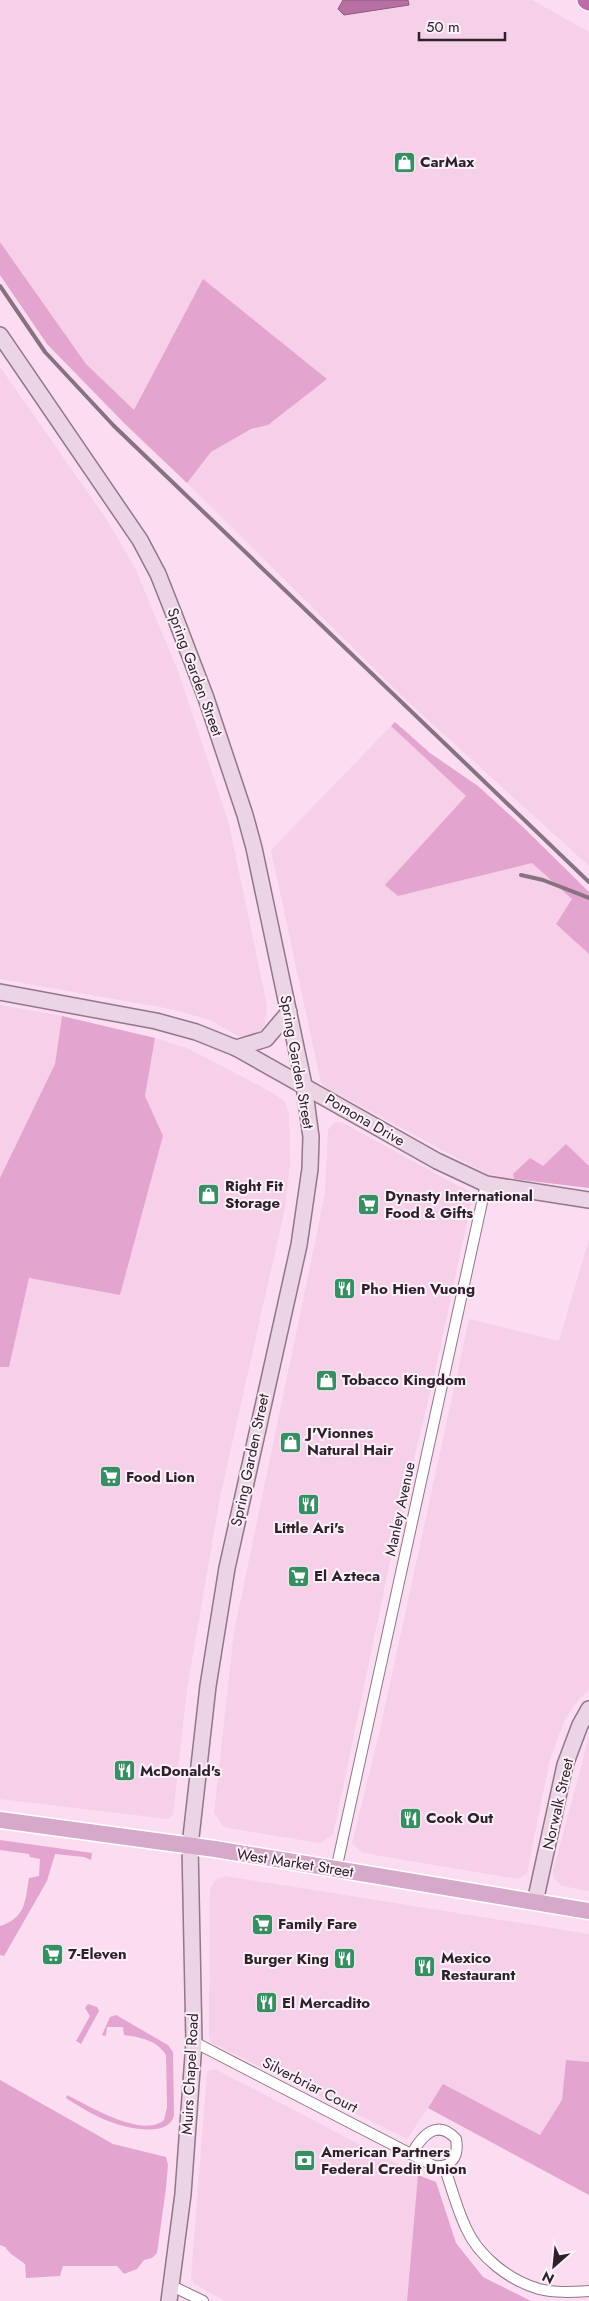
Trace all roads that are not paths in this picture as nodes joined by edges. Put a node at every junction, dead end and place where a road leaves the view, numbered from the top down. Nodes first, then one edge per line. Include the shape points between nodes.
1 (0, 335) edge
2 (0, 992) edge
3 (289, 1012) junction
4 (236, 1048) junction
5 (304, 1085) junction
6 (486, 1184) junction
7 (589, 1200) edge
8 (589, 1709) edge
9 (0, 1820) edge
10 (190, 1846) junction
11 (336, 1870) junction
12 (535, 1902) junction
13 (589, 1911) edge
14 (194, 2042) junction
15 (412, 2153) junction
16 (444, 2166) junction
17 (589, 2291) edge
18 (171, 2294) edge
19 (203, 2301) edge

1 - 3 main road, Spring Garden Street via 116,504 158,574 206,698 245,815
2 - 4 main road, Pomona Drive via 175,1025
3 - 4 main road via 266,1039
3 - 5 main road, Spring Garden Street
4 - 5 main road, Pomona Drive
5 - 6 main road, Pomona Drive via 437,1161
5 - 10 main road, Spring Garden Street via 311,1136 310,1169 299,1245 222,1593
6 - 7 main road, Pomona Drive
6 - 11 street, Manley Avenue
8 - 12 main road, Norwalk Street via 565,1765
9 - 10 main road, West Market Street
10 - 11 main road, West Market Street
10 - 14 main road, Muirs Chapel Road
11 - 12 main road, West Market Street
12 - 13 main road, West Market Street
14 - 15 street, Silverbriar Court
14 - 18 main road, Muirs Chapel Road via 183,2194
15 - 16 street, Silverbriar Court via 434,2166
15 - 16 street via 423,2135 445,2131 456,2139 458,2147 454,2159
16 - 17 street via 466,2228 494,2264 540,2289
18 - 19 street

